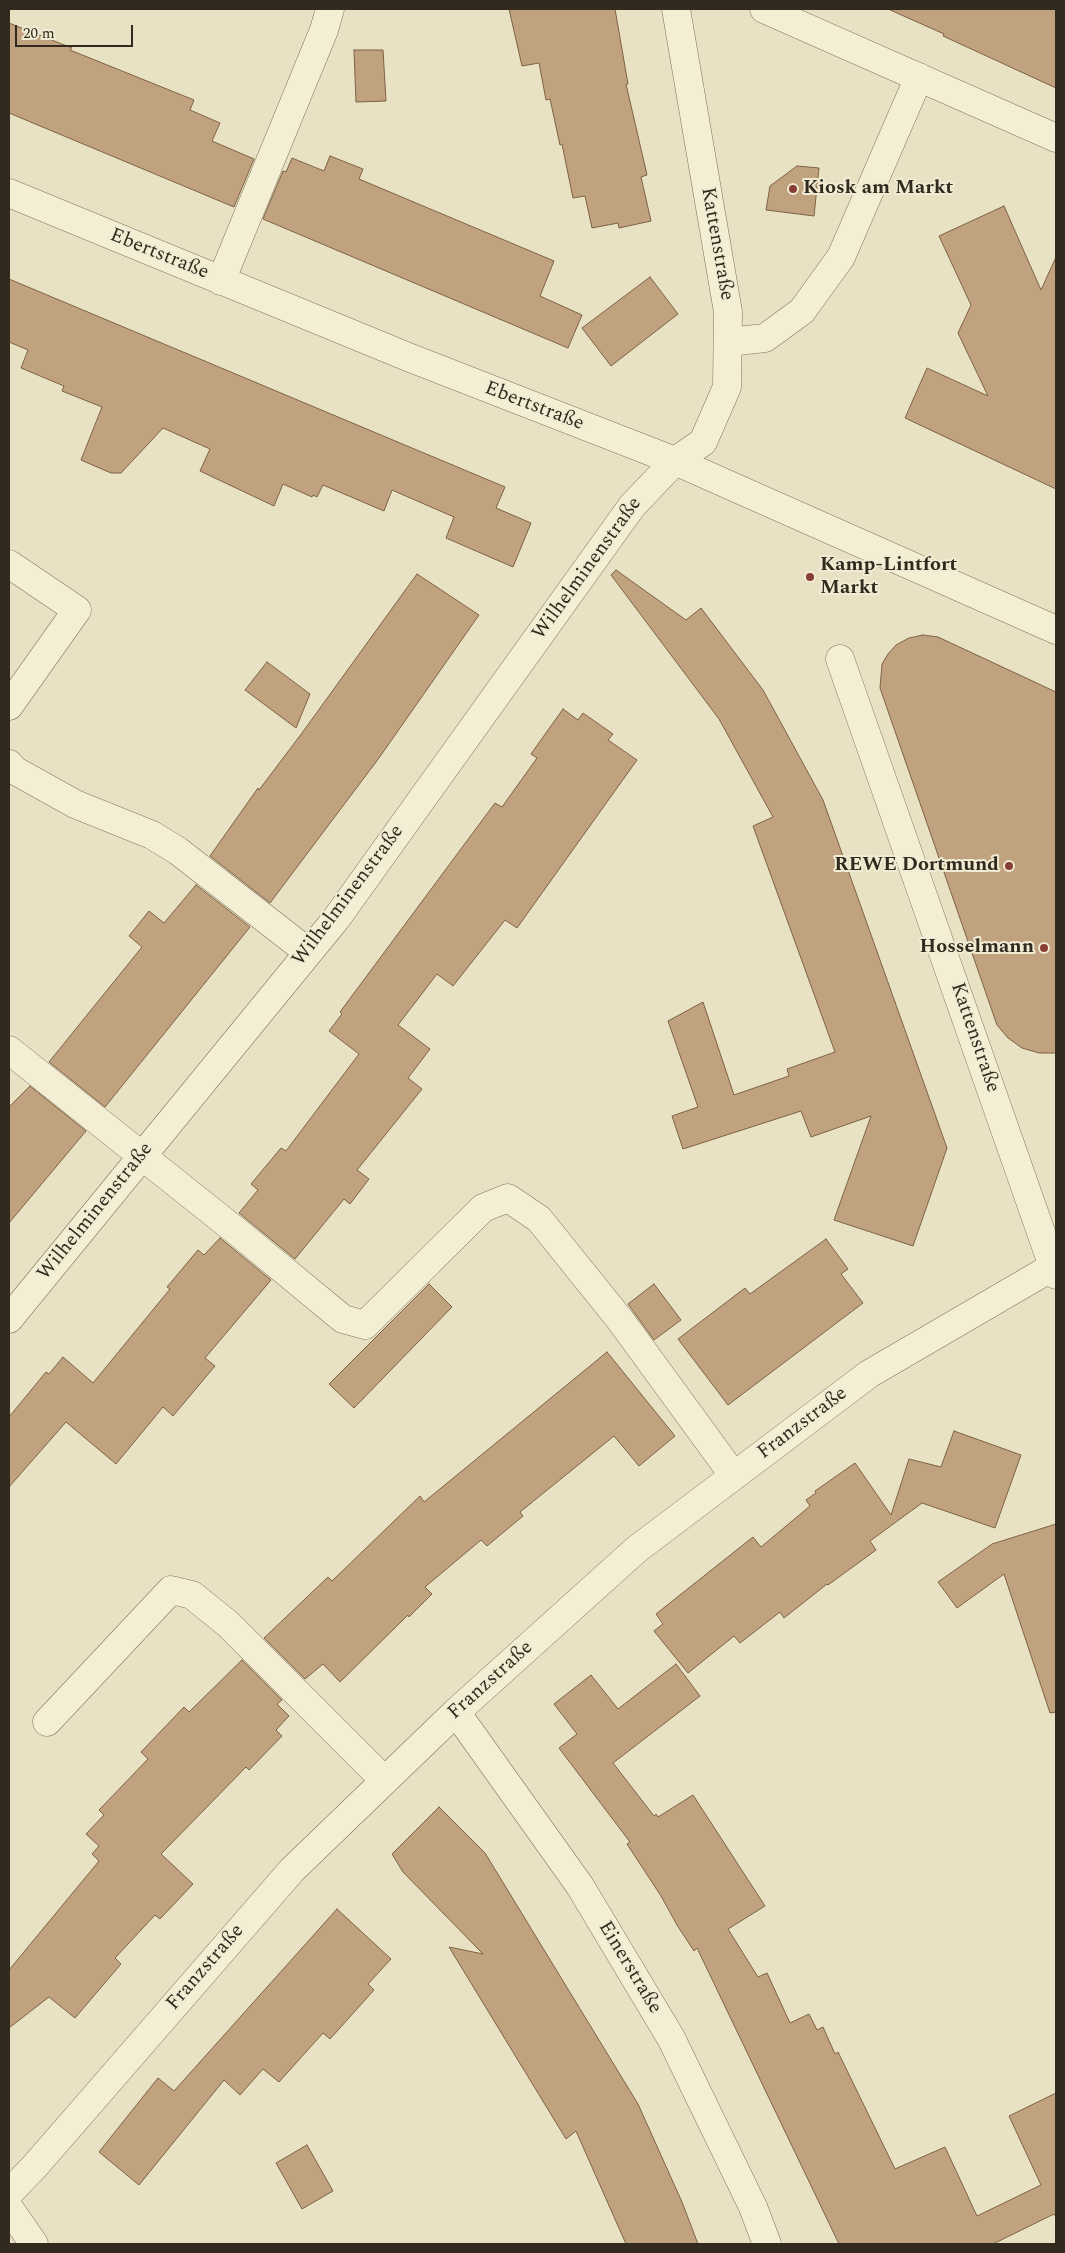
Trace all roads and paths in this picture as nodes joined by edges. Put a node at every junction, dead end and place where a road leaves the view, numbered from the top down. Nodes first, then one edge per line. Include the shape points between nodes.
1 (330, 9) edge
2 (676, 9) edge
3 (764, 9) edge
4 (919, 77) junction
5 (1056, 138) edge
6 (9, 193) edge
7 (221, 280) junction
8 (728, 342) junction
9 (675, 462) junction
10 (9, 564) edge
11 (1056, 630) edge
12 (840, 659) dead end
13 (9, 706) edge
14 (9, 764) edge
15 (308, 952) junction
16 (9, 1050) edge
17 (142, 1156) junction
18 (1055, 1269) edge
19 (9, 1320) edge
20 (734, 1476) junction
21 (456, 1712) junction
22 (47, 1722) dead end
23 (384, 1780) junction
24 (9, 2193) edge
25 (9, 2208) edge
26 (34, 2244) edge
27 (766, 2244) edge

1 - 7 street
2 - 8 street, Kattenstraße via 728,312
3 - 4 street
4 - 5 street
4 - 8 street via 844,249 802,311 764,338
6 - 7 street, Ebertstraße
7 - 9 street, Ebertstraße
8 - 9 street, Kattenstraße via 727,387 703,442
9 - 11 street, Ebertstraße
9 - 15 street, Wilhelminenstraße via 632,506 342,911
10 - 13 street via 77,610
12 - 18 street, Kattenstraße
14 - 15 street via 14,770 76,804 152,835 178,851
15 - 17 street, Wilhelminenstraße
16 - 17 street
17 - 19 street, Wilhelminenstraße
17 - 20 street via 343,1319 365,1325 483,1208 508,1198 539,1219 621,1321
18 - 20 street, Franzstraße via 869,1374
20 - 21 street, Franzstraße via 637,1549
21 - 23 street, Franzstraße
21 - 27 street, Einerstraße via 580,1886 671,2038 753,2207
22 - 23 street via 171,1590 192,1595 228,1624
23 - 24 street, Franzstraße via 292,1870
25 - 26 street

